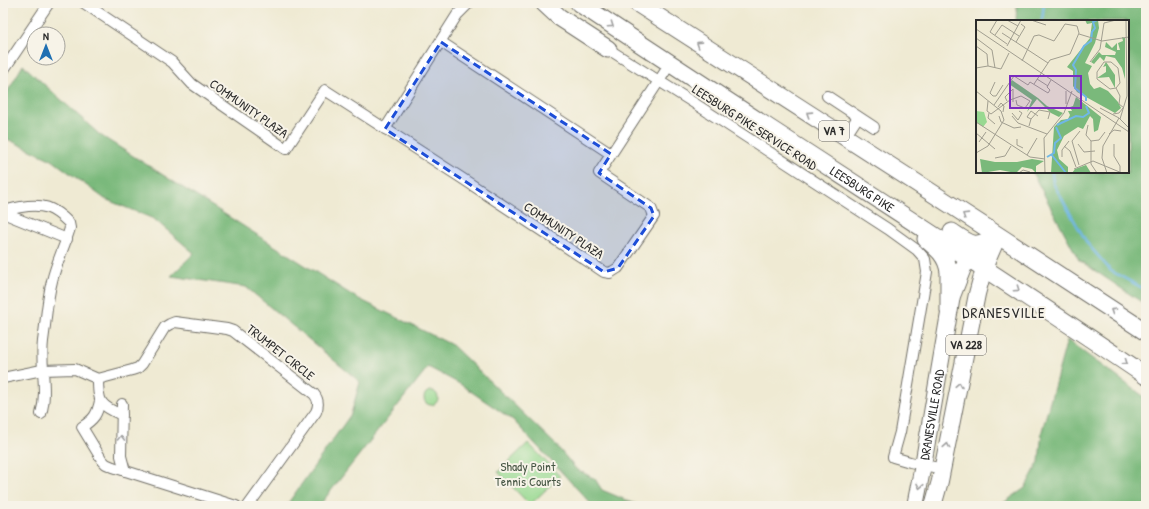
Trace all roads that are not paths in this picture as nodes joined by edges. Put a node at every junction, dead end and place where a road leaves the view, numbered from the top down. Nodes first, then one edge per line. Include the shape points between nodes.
1 (49, 3) edge
2 (84, 3) edge
3 (459, 3) edge
4 (469, 3) edge
5 (544, 3) edge
6 (579, 3) edge
7 (640, 4) edge
8 (457, 15) junction
9 (441, 42) junction
10 (608, 48) joint
11 (670, 64) junction
12 (3, 71) edge
13 (659, 80) junction
14 (827, 96) dead end
15 (746, 113) junction
16 (858, 117) junction
17 (874, 127) dead end
18 (385, 129) junction
19 (845, 138) junction
20 (611, 154) junction
21 (866, 191) junction
22 (886, 204) junction
23 (855, 209) junction
24 (3, 212) edge
25 (998, 236) junction
26 (67, 239) junction
27 (969, 258) junction
28 (984, 268) junction
29 (949, 312) junction
30 (1146, 332) edge
31 (42, 370) junction
32 (1146, 376) edge
33 (3, 378) edge
34 (98, 379) junction
35 (100, 401) junction
36 (122, 404) dead end
37 (41, 414) dead end
38 (122, 415) junction
39 (923, 465) junction
40 (943, 469) junction
41 (125, 471) junction
42 (236, 506) edge
43 (248, 506) edge
44 (915, 506) edge
45 (933, 506) edge

1 - 12 street
2 - 18 street, COMMUNITY PLAZA via 172,62 192,84 286,150 325,90
3 - 8 street
4 - 8 street
5 - 10 highway via 559,17
6 -> 11 highway, LEESBURG PIKE / VA 7
19 -> 7 highway, VA 7
8 - 9 street
9 - 18 street
9 - 20 street
10 - 13 street, LEESBURG PIKE SERVICE ROAD
11 - 13 street, COMMUNITY PLAZA
11 - 15 highway, LEESBURG PIKE / VA 7
13 - 20 street, COMMUNITY PLAZA
13 - 23 street, LEESBURG PIKE SERVICE ROAD
14 - 16 street
15 - 21 highway, LEESBURG PIKE / VA 7
15 - 25 highway via 802,139 970,244 982,244
16 - 17 street
16 - 19 street
18 - 20 street, COMMUNITY PLAZA via 604,272 610,273 618,268 654,216 651,208 599,173
25 -> 19 highway, VA 7
21 - 22 highway, LEESBURG PIKE / VA 7
21 - 23 street
22 - 27 highway, LEESBURG PIKE / VA 7
22 - 29 highway via 937,248 946,259 950,272
23 - 39 street, LEESBURG PIKE SERVICE ROAD via 926,258 927,272 901,425 893,457
24 - 26 street
24 - 26 street via 34,205 47,207 69,223
25 - 27 main road, DRANESVILLE ROAD / VA 228
25 - 28 main road, DRANESVILLE ROAD / VA 228
30 -> 25 highway, VA 7
26 - 31 street via 51,286
27 - 28 highway, LEESBURG PIKE / VA 7
27 - 29 main road, DRANESVILLE ROAD / VA 228 via 958,277
28 -> 32 highway, LEESBURG PIKE / VA 7
40 -> 28 main road, DRANESVILLE ROAD / VA 228 via 970,325
29 - 39 main road, DRANESVILLE ROAD / VA 228
31 - 33 street
31 - 34 street via 75,369
31 - 37 street via 44,404
34 - 35 street
34 - 43 street, TRUMPET CIRCLE via 138,368 165,327 178,322 233,331 314,394 318,400 316,412
35 - 38 street via 107,408
35 - 41 street via 98,413 82,427 102,460
36 - 38 street
41 -> 38 street via 121,456
39 - 40 street
39 -> 44 main road, DRANESVILLE ROAD / VA 228
40 - 45 main road, DRANESVILLE ROAD / VA 228
41 - 42 street

